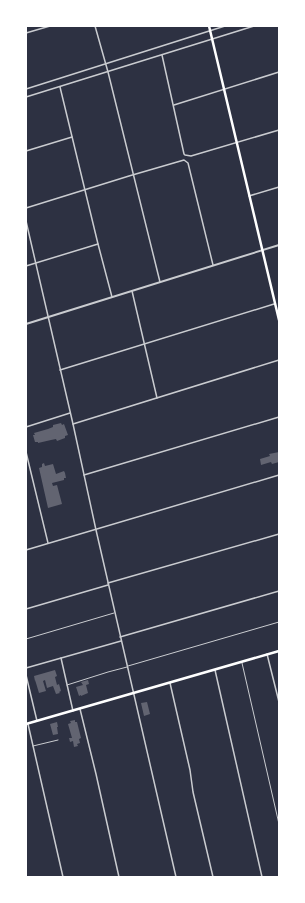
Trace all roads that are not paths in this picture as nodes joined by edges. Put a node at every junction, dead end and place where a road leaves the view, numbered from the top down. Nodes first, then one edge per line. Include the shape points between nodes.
1 (50, 26) edge
2 (95, 26) edge
3 (209, 26) edge
4 (225, 26) edge
5 (254, 26) edge
6 (210, 30) junction
7 (26, 33) edge
8 (212, 39) junction
9 (162, 55) junction
10 (106, 64) junction
11 (108, 72) junction
12 (279, 72) edge
13 (60, 86) junction
14 (26, 89) edge
15 (224, 89) junction
16 (26, 97) edge
17 (174, 105) junction
18 (279, 130) edge
19 (72, 136) junction
20 (237, 143) junction
21 (26, 151) edge
22 (134, 174) junction
23 (279, 187) edge
24 (85, 189) junction
25 (250, 196) junction
26 (26, 208) edge
27 (26, 221) edge
28 (98, 244) junction
29 (279, 245) edge
30 (263, 250) junction
31 (36, 263) junction
32 (213, 265) junction
33 (26, 266) edge
34 (160, 282) junction
35 (132, 291) junction
36 (112, 297) junction
37 (275, 303) junction
38 (48, 317) junction
39 (279, 320) edge
40 (26, 324) edge
41 (144, 344) junction
42 (279, 360) edge
43 (60, 370) junction
44 (157, 398) junction
45 (70, 413) junction
46 (279, 418) edge
47 (73, 424) junction
48 (26, 427) edge
49 (26, 452) edge
50 (84, 475) junction
51 (279, 475) edge
52 (96, 530) junction
53 (279, 534) edge
54 (48, 543) junction
55 (26, 550) edge
56 (108, 584) junction
57 (279, 591) edge
58 (26, 609) edge
59 (115, 613) junction
60 (279, 622) edge
61 (120, 637) junction
62 (26, 639) edge
63 (121, 641) junction
64 (279, 651) edge
65 (267, 654) junction
66 (61, 658) junction
67 (242, 662) junction
68 (127, 666) junction
69 (26, 668) edge
70 (215, 670) junction
71 (26, 675) edge
72 (170, 683) junction
73 (67, 685) junction
74 (133, 693) junction
75 (279, 702) edge
76 (80, 709) junction
77 (73, 711) junction
78 (37, 721) junction
79 (27, 724) edge
80 (58, 740) dead end
81 (33, 746) junction
82 (279, 824) edge
83 (63, 877) edge
84 (119, 877) edge
85 (176, 877) edge
86 (212, 877) edge
87 (262, 877) edge

1 - 7 street
2 - 10 street
3 - 6 main road
4 - 6 street
5 - 8 street
6 - 8 main road
6 - 10 street
8 - 9 street
8 - 15 main road
9 - 11 street
9 - 17 street
10 - 11 street
10 - 14 street
11 - 13 street
11 - 22 street
12 - 15 street
13 - 16 street
13 - 19 street
15 - 17 street
15 - 20 main road
17 - 20 street via 185,155 190,156
18 - 20 street
19 - 21 street
19 - 24 street
20 - 25 main road
22 - 24 street
22 - 32 street via 184,160 188,163
22 - 34 street
23 - 25 street
24 - 26 street
24 - 28 street
25 - 30 main road
27 - 31 street
28 - 31 street
28 - 36 street
29 - 30 street
30 - 32 street
30 - 37 main road
31 - 33 street
31 - 38 street
32 - 34 street
34 - 35 street
35 - 36 street
35 - 41 street
36 - 38 street
37 - 39 main road
37 - 41 street
38 - 40 street
38 - 43 street
41 - 43 street
41 - 44 street
42 - 44 street
43 - 45 street
44 - 47 street
45 - 47 street
45 - 48 street
46 - 50 street
47 - 50 street
49 - 54 street
50 - 52 street
51 - 52 street
52 - 54 street
52 - 56 street
53 - 56 street
54 - 55 street
56 - 58 street
56 - 59 street
57 - 61 street
59 - 61 street
59 - 62 lane
60 - 68 lane
61 - 63 street
63 - 66 street
63 - 68 street
64 - 65 main road
65 - 67 main road
65 - 75 street
66 - 69 street
66 - 73 street
67 - 70 main road
67 - 82 lane
68 - 73 lane
68 - 74 street
70 - 72 main road
70 - 87 street
71 - 78 street
72 - 74 main road
72 - 86 street
73 - 77 street
74 - 76 main road
74 - 85 street
76 - 77 main road
76 - 84 street
77 - 78 main road
78 - 79 main road
79 - 81 street
80 - 81 lane
81 - 83 street

